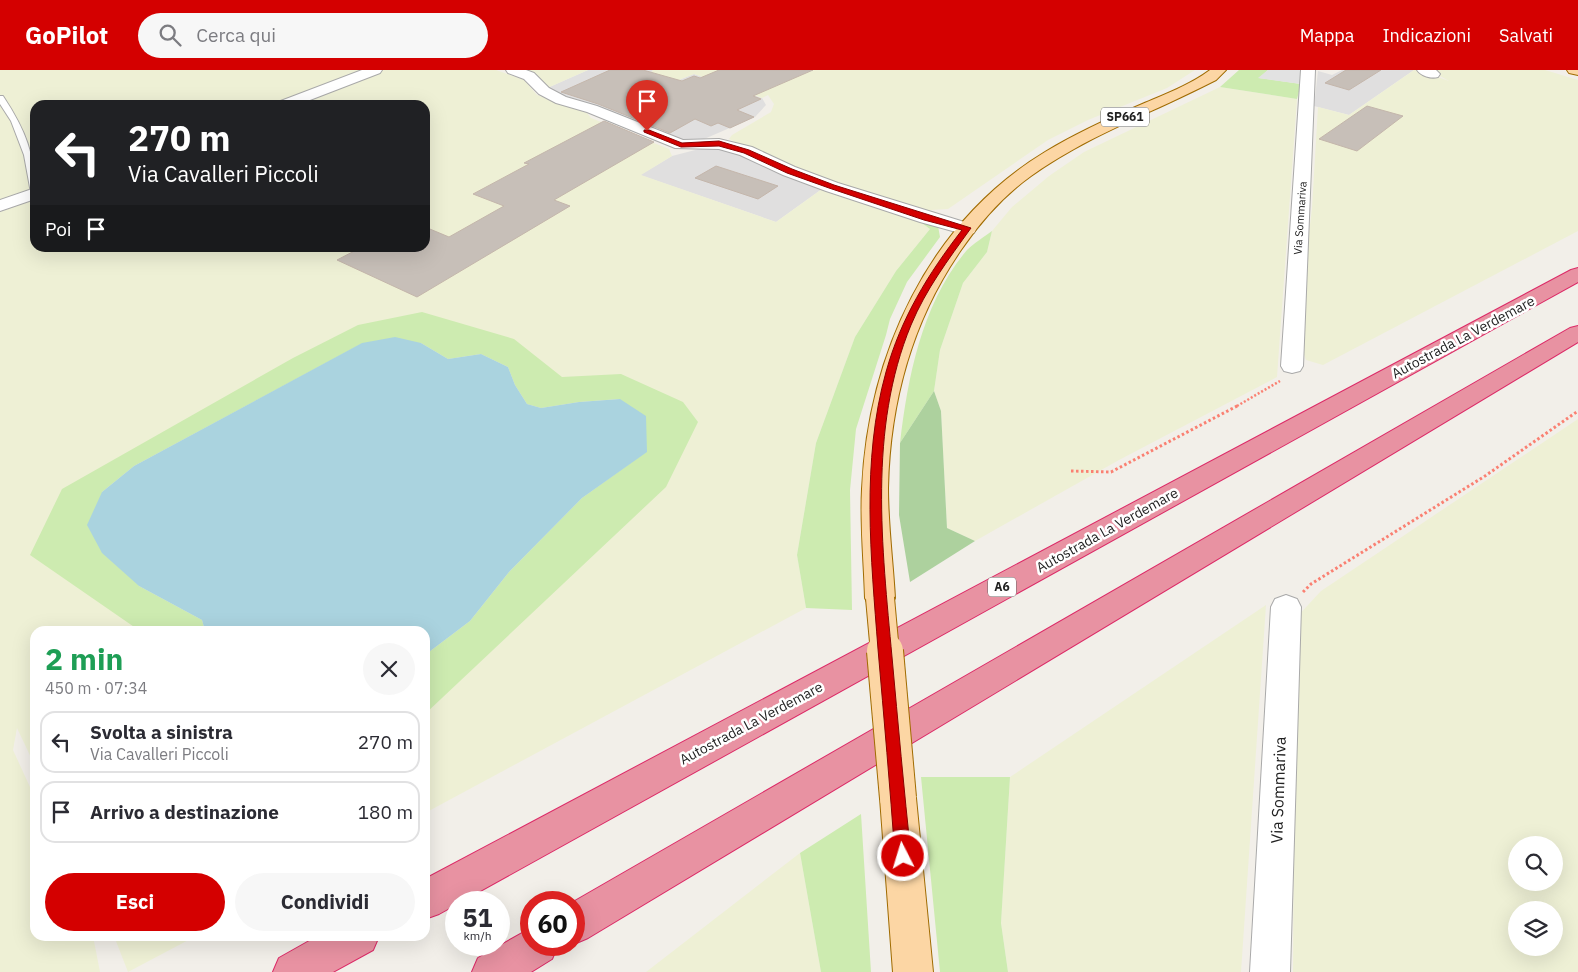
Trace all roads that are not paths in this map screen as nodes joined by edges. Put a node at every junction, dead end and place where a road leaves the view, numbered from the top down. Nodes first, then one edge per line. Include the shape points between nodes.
1 (375, 70) edge
2 (513, 70) edge
3 (1218, 70) edge
4 (1308, 70) edge
5 (1574, 70) edge
6 (1578, 71) edge
7 (0, 98) edge
8 (295, 100) edge
9 (30, 166) edge
10 (30, 195) edge
11 (0, 206) edge
12 (967, 228) junction
13 (1578, 274) edge
14 (1578, 333) edge
15 (1292, 366) road end
16 (1286, 607) road end
17 (430, 897) edge
18 (585, 918) edge
19 (349, 941) edge
20 (520, 956) edge
21 (293, 972) edge
22 (492, 972) edge
23 (913, 972) edge
24 (1270, 972) edge

1 - 8 street
2 - 12 street via 529,76 544,91 561,100 681,145 719,144 746,151 832,187
3 - 12 main road, SP661 via 1211,78 1073,142 1033,166 998,194
4 - 15 street, Via Sommariva
5 - 6 main road
7 - 9 lane via 14,121
10 - 11 street
12 - 23 main road, SP661, bridge via 939,265 906,326 882,414 875,489 880,598
13 - 17 highway, Autostrada La Verdemare / A6
14 - 18 highway
16 - 24 street, Via Sommariva
19 - 21 highway
20 - 22 highway

